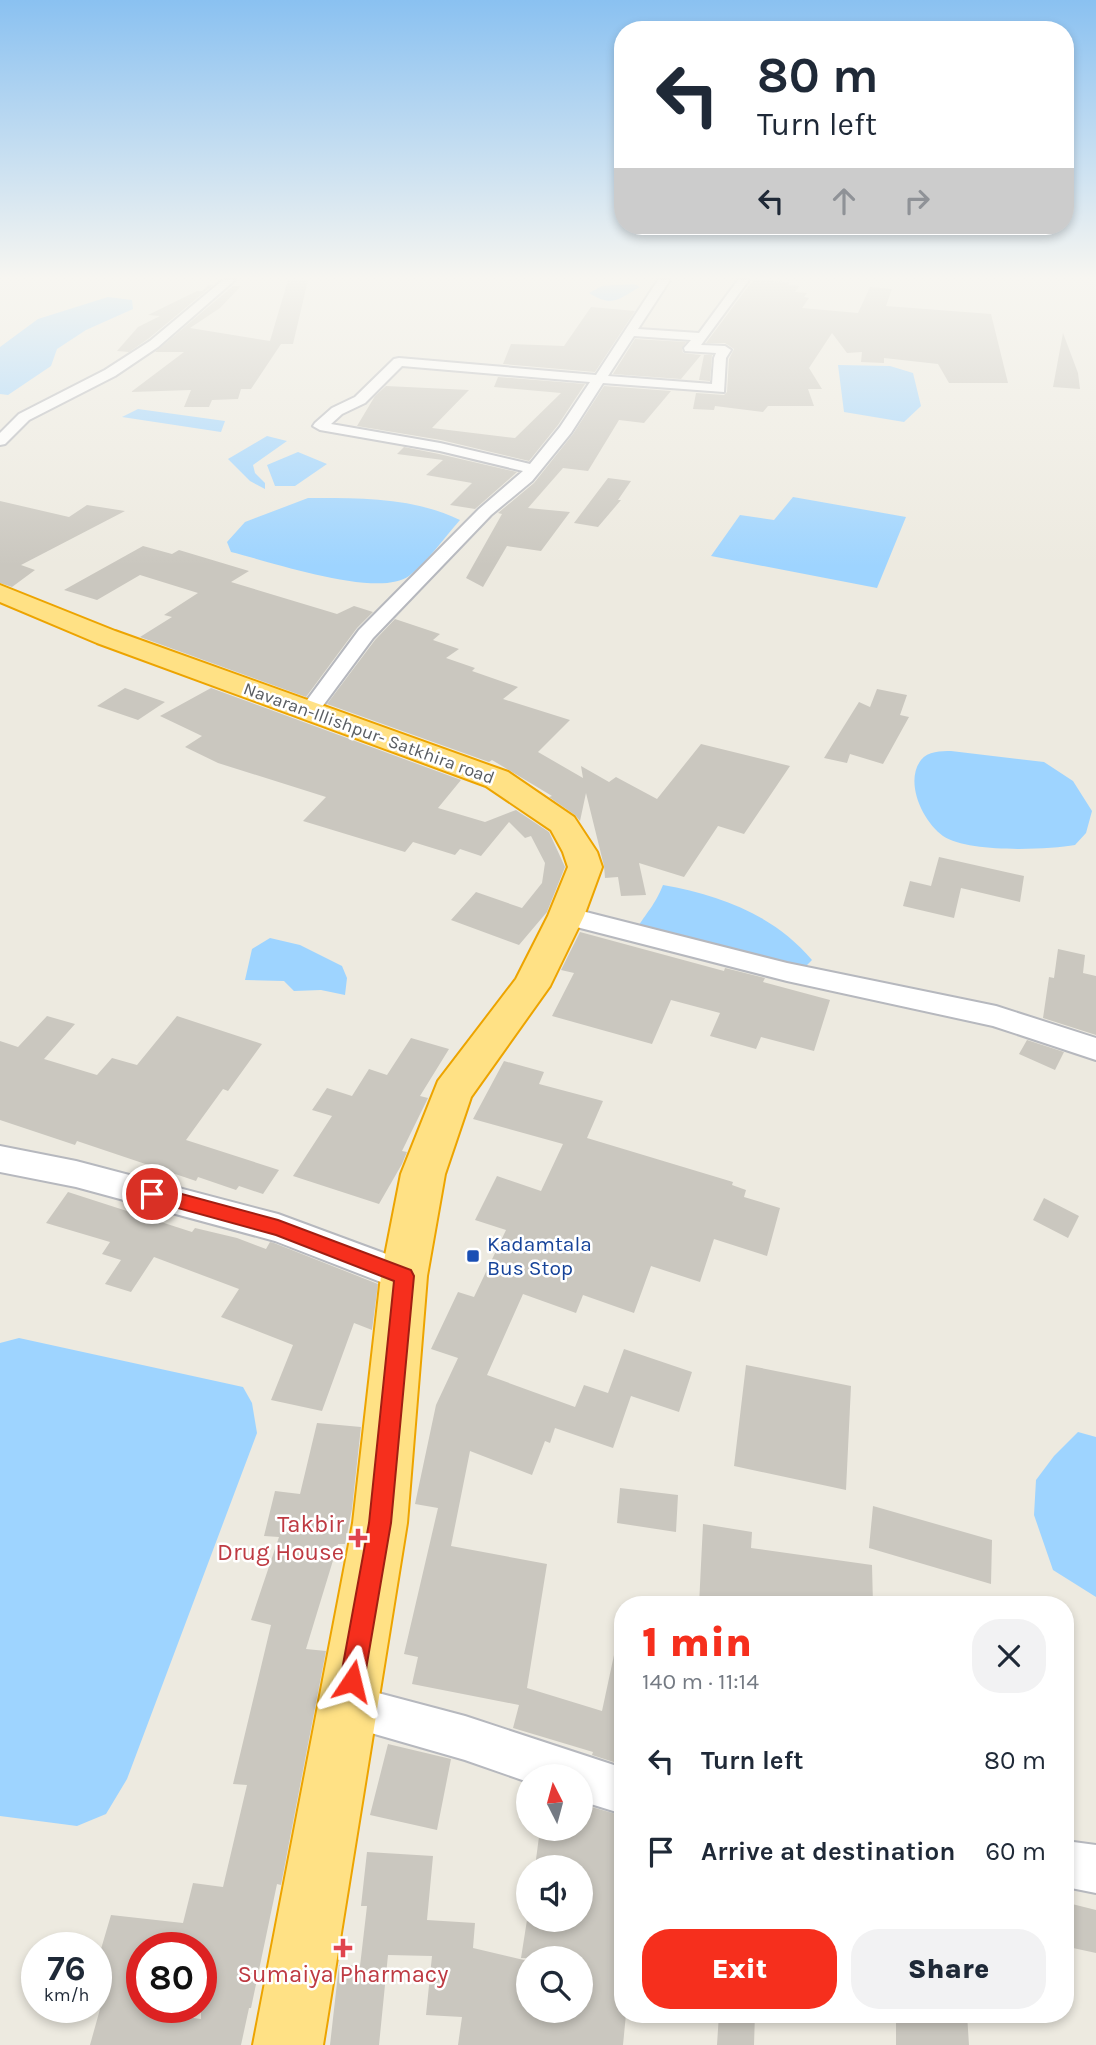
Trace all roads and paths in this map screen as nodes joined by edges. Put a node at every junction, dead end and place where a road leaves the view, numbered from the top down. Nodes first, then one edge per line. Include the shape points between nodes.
1 (105, 375) edge
2 (385, 375) edge
3 (558, 375) edge
4 (602, 375) edge
5 (719, 375) edge
6 (600, 379) junction
7 (0, 441) edge
8 (533, 469) junction
9 (0, 593) edge
10 (309, 711) junction
11 (566, 916) junction
12 (1096, 1049) edge
13 (0, 1159) edge
14 (404, 1276) junction
15 (348, 1707) junction
16 (540, 1764) edge
17 (593, 1782) edge
18 (614, 1788) edge
19 (1074, 1865) edge
20 (1096, 1869) edge
21 (288, 2045) edge

1 - 7 street via 24,417
2 - 8 street via 360,400 320,426
3 - 6 street
4 - 6 street
5 - 6 street via 719,389
6 - 8 street
8 - 10 street via 366,634
9 - 10 highway, Navaran-Illishpur- Satkhira road
10 - 11 highway, Navaran-Illishpur- Satkhira road via 497,779 551,813 564,824 585,867
11 - 12 street via 788,972 996,1016
11 - 14 highway, Navaran-Illishpur- Satkhira road via 531,986 452,1092 423,1174
13 - 14 street via 278,1227
14 - 15 highway, Navaran-Illishpur- Satkhira road via 380,1523
15 - 16 street via 465,1738
15 - 21 highway, Navaran-Illishpur- Satkhira road
17 - 18 street
19 - 20 street

